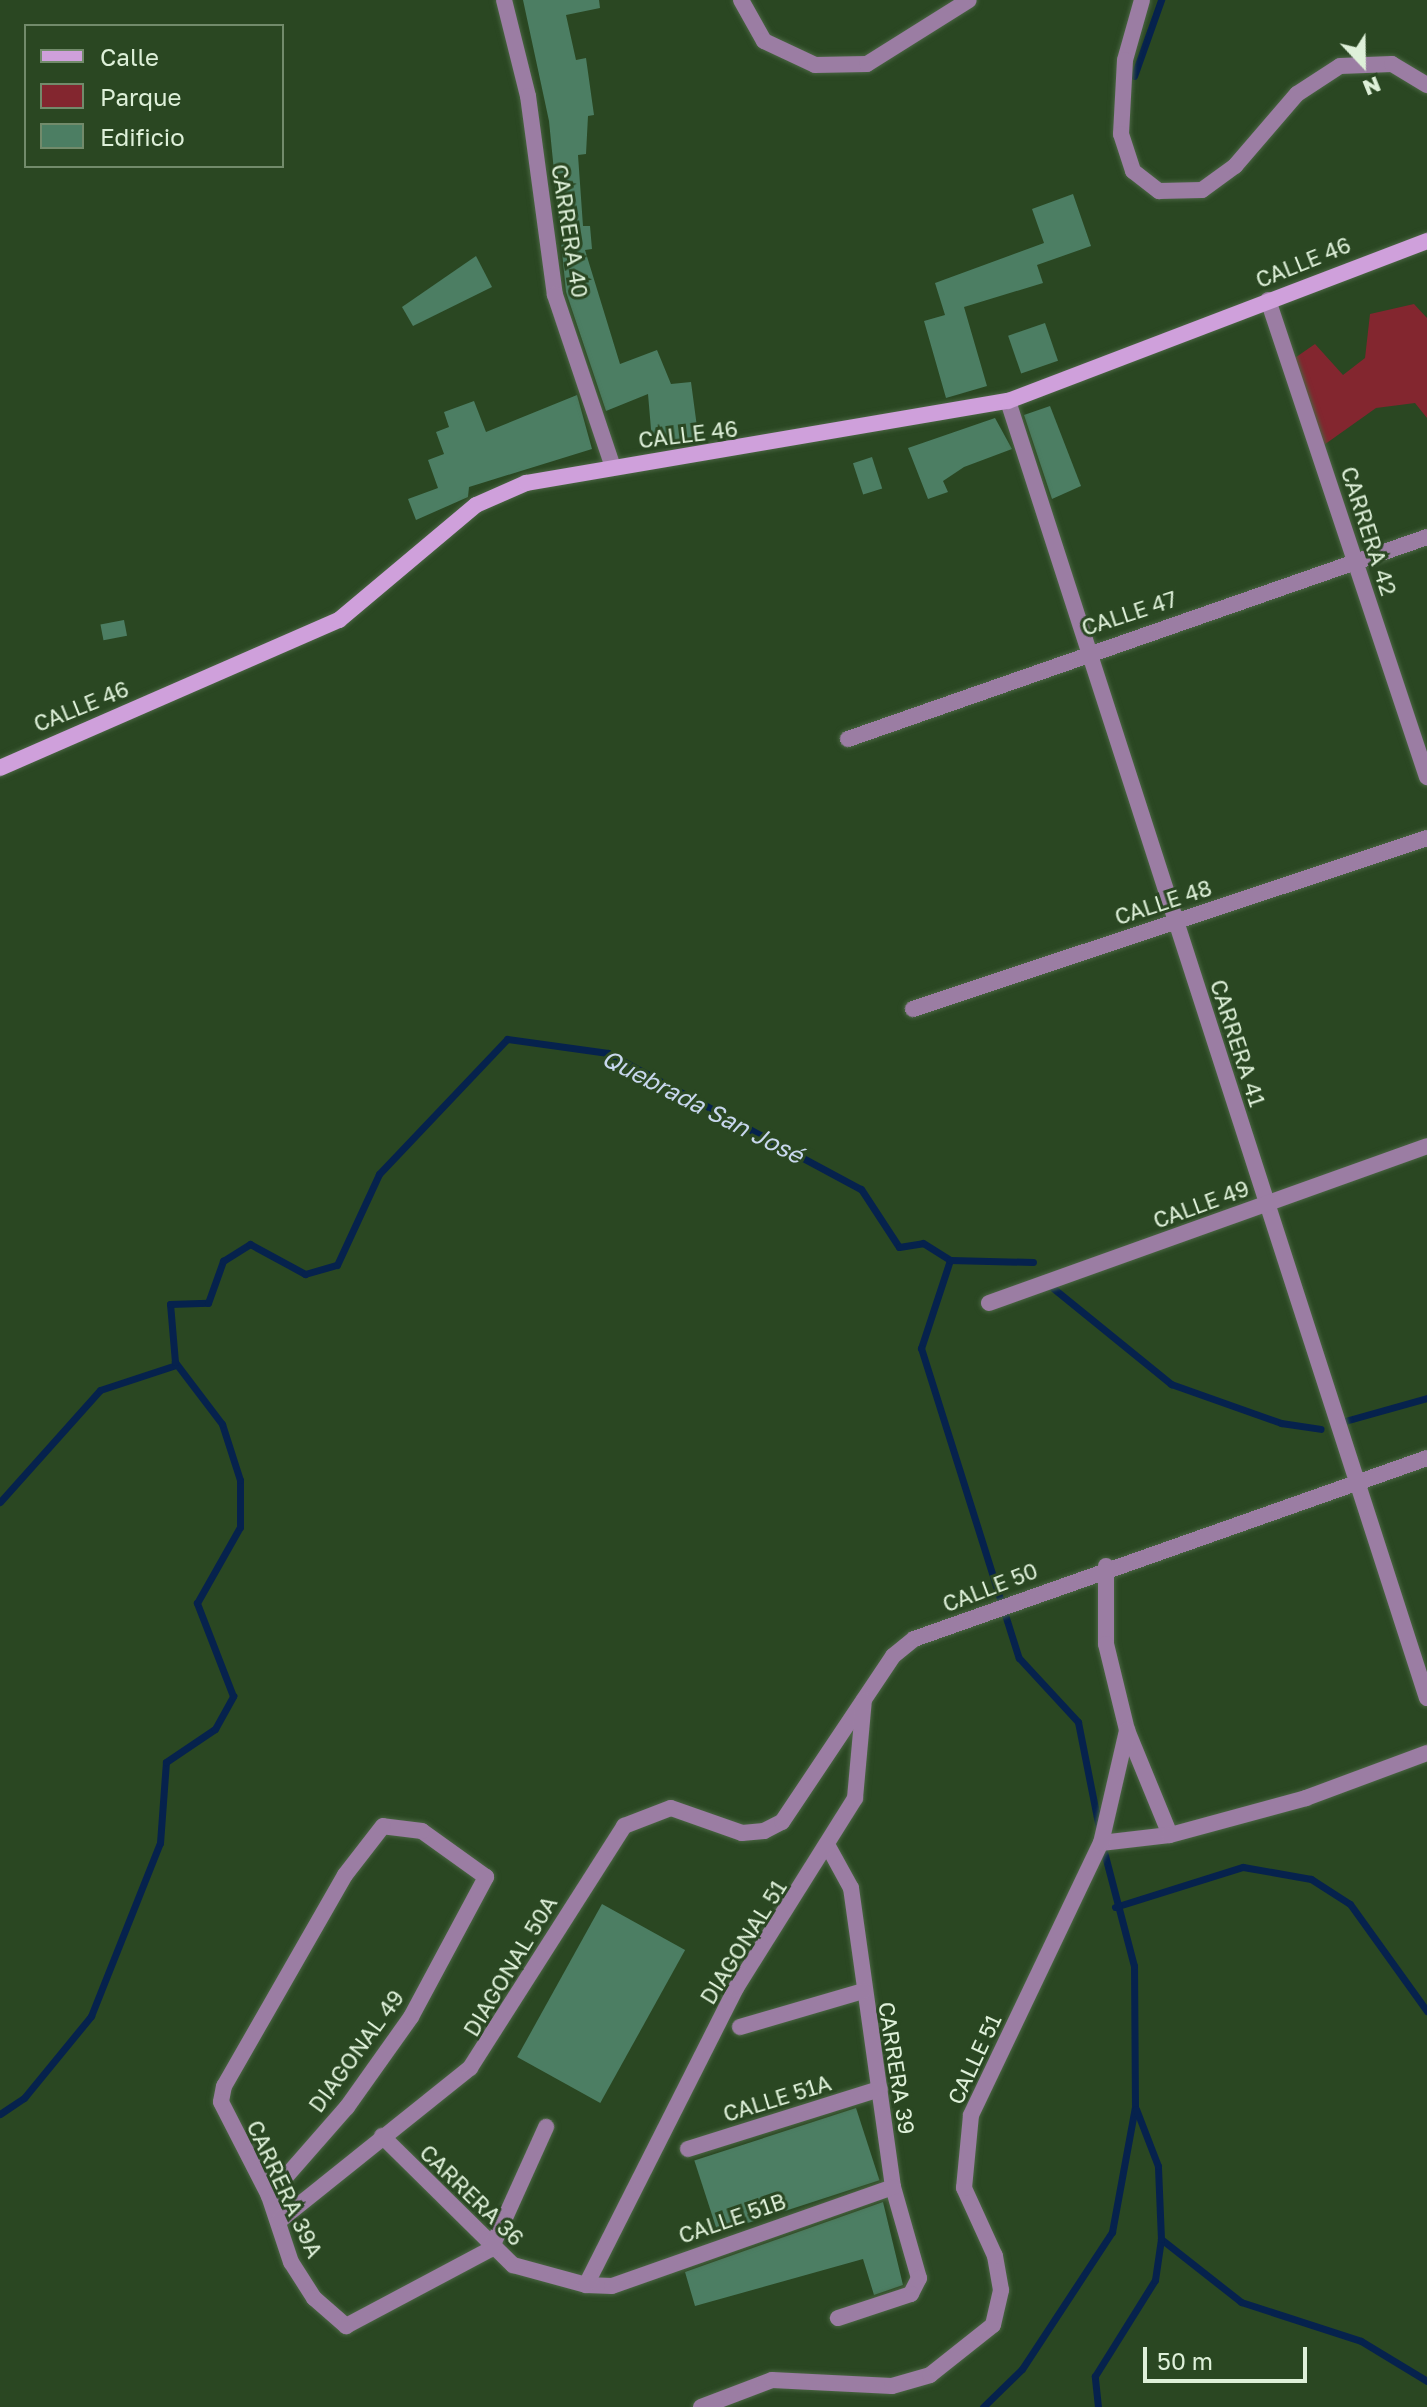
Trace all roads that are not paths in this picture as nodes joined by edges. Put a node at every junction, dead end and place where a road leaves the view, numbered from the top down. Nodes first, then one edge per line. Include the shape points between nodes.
1 (504, 0) edge
2 (741, 0) edge
3 (969, 0) edge
4 (1142, 0) edge
5 (1427, 85) edge
6 (1427, 241) edge
7 (1268, 300) junction
8 (1008, 401) junction
9 (612, 464) junction
10 (1427, 537) edge
11 (1355, 562) junction
12 (1088, 650) junction
13 (848, 739) dead end
14 (0, 768) edge
15 (1427, 777) edge
16 (1427, 838) edge
17 (1176, 921) junction
18 (913, 1009) dead end
19 (1427, 1146) edge
20 (1267, 1204) junction
21 (989, 1303) dead end
22 (1427, 1458) edge
23 (1357, 1482) junction
24 (1106, 1566) junction
25 (1427, 1698) edge
26 (864, 1700) junction
27 (1127, 1730) junction
28 (1427, 1753) edge
29 (649, 1811) joint
30 (1170, 1835) junction
31 (1101, 1843) junction
32 (829, 1848) junction
33 (486, 1877) joint
34 (863, 1991) junction
35 (740, 2027) dead end
36 (880, 2089) junction
37 (546, 2127) dead end
38 (382, 2136) junction
39 (688, 2149) dead end
40 (893, 2187) junction
41 (269, 2196) junction
42 (279, 2221) junction
43 (491, 2249) junction
44 (586, 2285) junction
45 (838, 2318) dead end
46 (701, 2407) edge

1 - 9 street, CARRERA 40 via 528,96 555,295
2 - 3 street via 764,41 815,65 867,64
4 - 5 street via 1125,60 1121,134 1133,171 1159,191 1202,190 1235,166 1297,94 1340,66 1392,64
6 - 7 street, CALLE 46
7 - 8 street, CALLE 46
7 - 11 street, CARRERA 42
8 - 9 street, CALLE 46 via 689,459
8 - 12 street, CARRERA 41
9 - 14 street, CALLE 46 via 526,483 476,505 339,620
10 - 11 street, CALLE 47
11 - 12 street, CALLE 47
11 - 15 street, CARRERA 42
12 - 13 street, CALLE 47
12 - 17 street, CARRERA 41
16 - 17 street, CALLE 48
17 - 18 street, CALLE 48
17 - 20 street, CARRERA 41
19 - 20 street, CALLE 49
20 - 21 street, CALLE 49
20 - 23 street, CARRERA 41
22 - 23 street, CALLE 50
23 - 24 street, CALLE 50
23 - 25 street, CARRERA 41
24 - 26 street, CALLE 50 via 914,1639
24 - 27 street via 1106,1644
26 - 29 street, CALLE 50 via 782,1822 742,1833 671,1808
26 - 32 street, DIAGONAL 51 via 855,1798
27 - 30 street
27 - 31 street, CALLE 51
28 - 30 street via 1306,1798
29 - 38 street, DIAGONAL 50A via 624,1826 597,1865 489,2046
30 - 31 street
31 - 46 street, CALLE 51 via 968,2126 964,2188 995,2256 1001,2290 993,2325 918,2379 892,2386 772,2380
32 - 34 street, CARRERA 39 via 851,1888
32 - 44 street, DIAGONAL 51 via 736,1988
33 - 41 street, DIAGONAL 49 via 411,2017 347,2107
33 - 41 street, CARRERA 39A via 422,1831 383,1826 345,1875 221,2102
34 - 35 street
34 - 36 street, CARRERA 39
36 - 39 street, CALLE 51A
36 - 40 street, CARRERA 39
37 - 43 street
38 - 42 street, DIAGONAL 50A
38 - 43 street, CARRERA 36
40 - 44 street, CALLE 51B via 612,2286
40 - 45 street, CARRERA 39 via 919,2278 911,2294
41 - 42 street, CARRERA 39A
42 - 43 street, CARRERA 39A via 291,2262 314,2298 346,2326
43 - 44 street, CARRERA 36 via 513,2265

